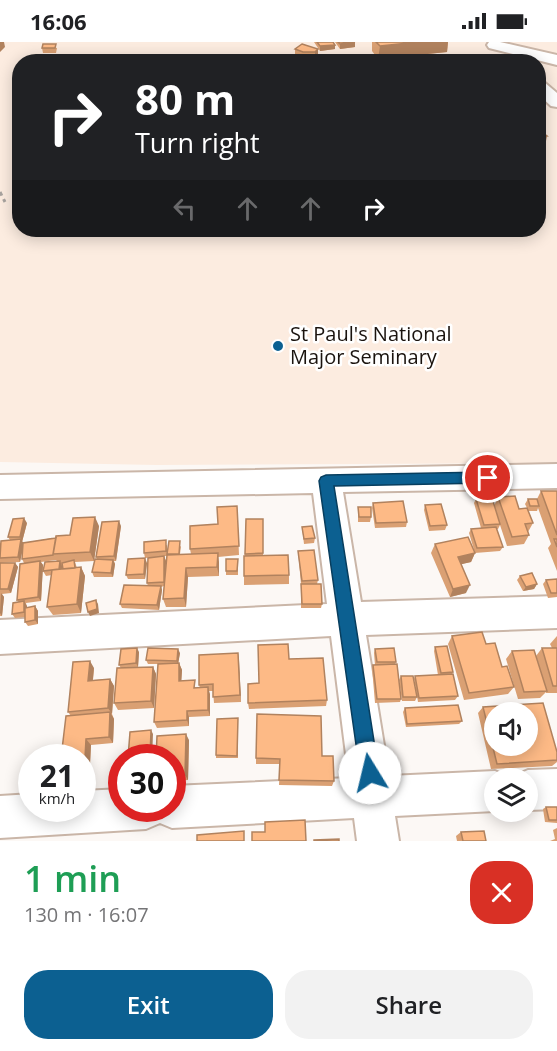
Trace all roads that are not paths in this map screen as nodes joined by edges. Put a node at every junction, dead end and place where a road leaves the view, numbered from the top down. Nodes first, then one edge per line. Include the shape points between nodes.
1 (493, 44) edge
2 (533, 54) edge
3 (557, 476) edge
4 (326, 481) junction
5 (0, 487) edge
6 (557, 612) edge
7 (347, 619) junction
8 (0, 637) edge
9 (557, 789) edge
10 (538, 790) edge
11 (484, 791) edge
12 (373, 795) junction
13 (186, 806) edge
14 (108, 810) edge
15 (0, 817) edge
16 (378, 841) edge

1 - 2 street
3 - 4 street
4 - 5 street
4 - 7 street
6 - 7 street
7 - 8 street
7 - 12 street
9 - 10 street
11 - 12 street
12 - 13 street
12 - 16 street
14 - 15 street

